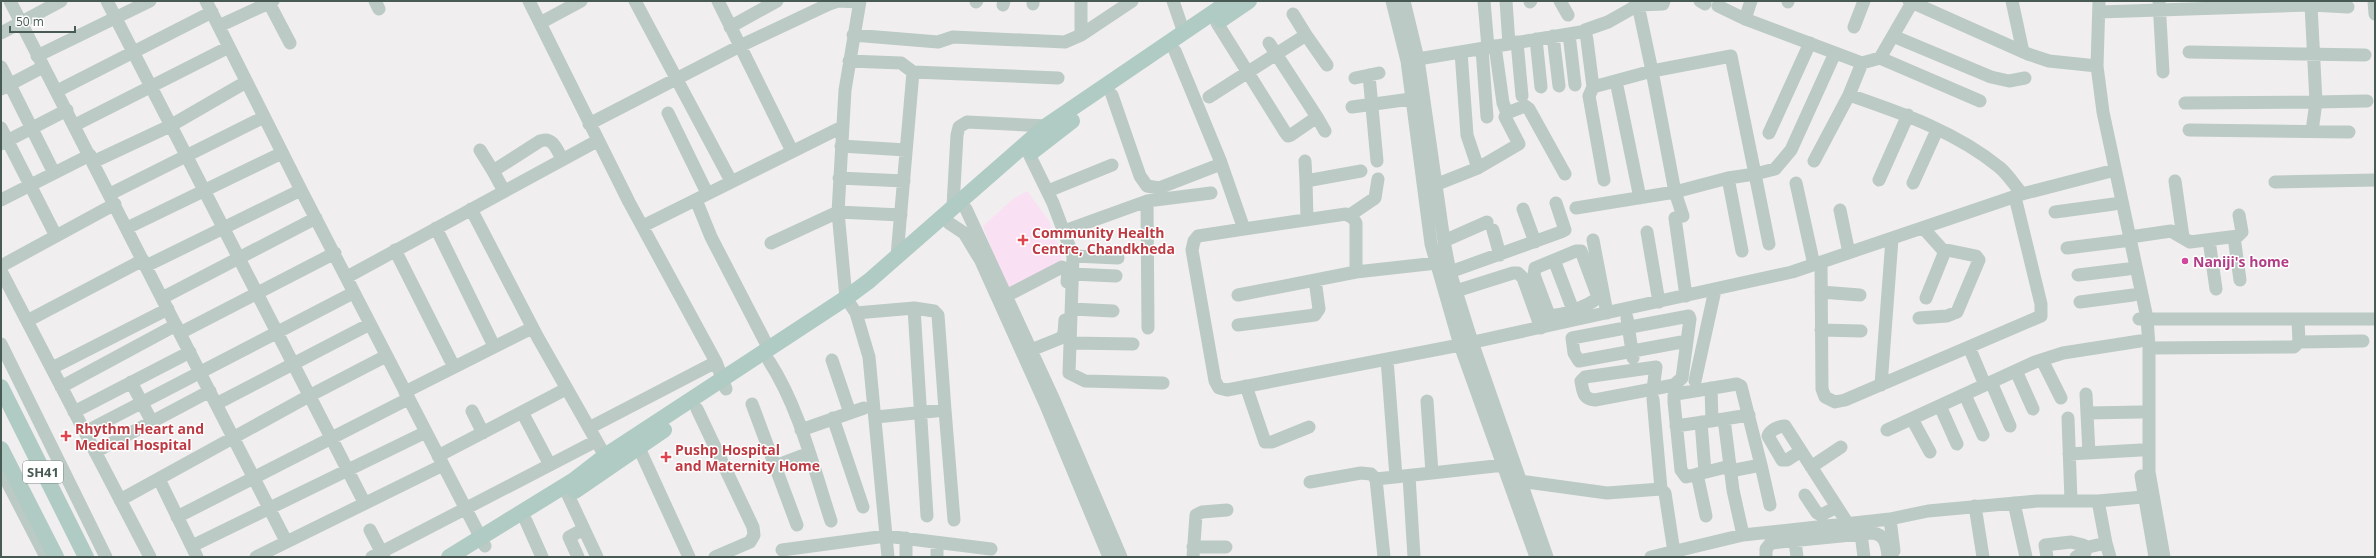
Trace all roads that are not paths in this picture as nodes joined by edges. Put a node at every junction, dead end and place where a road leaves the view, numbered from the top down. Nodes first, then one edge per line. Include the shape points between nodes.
1 (10, 1) edge
2 (61, 1) edge
3 (107, 1) edge
4 (150, 1) edge
5 (529, 1) edge
6 (580, 1) edge
7 (635, 1) edge
8 (718, 1) edge
9 (777, 1) edge
10 (838, 1) edge
11 (1081, 1) edge
12 (1173, 1) edge
13 (1249, 1) edge
14 (1392, 1) edge
15 (1404, 1) edge
16 (1484, 1) edge
17 (1506, 1) edge
18 (1560, 1) edge
19 (1664, 1) edge
20 (1751, 1) edge
21 (1864, 1) edge
22 (1911, 1) edge
23 (2012, 1) edge
24 (2374, 1) edge
25 (271, 2) edge
26 (859, 2) edge
27 (1128, 2) edge
28 (1226, 2) edge
29 (1637, 3) edge
30 (2311, 3) edge
31 (1708, 4) edge
32 (2096, 5) edge
33 (2160, 5) edge
34 (209, 7) edge
35 (2348, 7) dead end
36 (1293, 14) dead end
37 (2375, 14) edge
38 (1568, 15) dead end
39 (116, 18) junction
40 (1745, 19) junction
41 (21, 22) junction
42 (540, 22) junction
43 (1217, 23) junction
44 (219, 26) junction
45 (730, 26) junction
46 (1854, 27) dead end
47 (1585, 30) dead end
48 (1, 33) edge
49 (1184, 33) junction
50 (1306, 34) junction
51 (1569, 34) junction
52 (853, 35) junction
53 (1081, 35) junction
54 (1553, 36) junction
55 (1893, 36) junction
56 (1536, 39) junction
57 (290, 43) dead end
58 (1513, 43) junction
59 (1810, 43) junction
60 (740, 46) junction
61 (230, 47) junction
62 (1272, 48) junction
63 (1488, 48) junction
64 (1175, 50) junction
65 (132, 52) junction
66 (1461, 52) junction
67 (2023, 52) junction
68 (2189, 52) dead end
69 (1835, 53) junction
70 (2314, 55) junction
71 (2366, 55) dead end
72 (1880, 58) junction
73 (1418, 59) junction
74 (849, 61) junction
75 (40, 62) junction
76 (1862, 63) junction
77 (1327, 65) dead end
78 (2093, 66) junction
79 (1, 67) edge
80 (1652, 71) junction
81 (913, 72) junction
82 (1246, 72) junction
83 (2163, 72) dead end
84 (1058, 78) dead end
85 (1356, 78) dead end
86 (2025, 78) dead end
87 (676, 79) junction
88 (1616, 81) junction
89 (246, 82) junction
90 (1575, 85) dead end
91 (5, 86) edge
92 (1559, 86) dead end
93 (1541, 87) dead end
94 (1593, 87) junction
95 (150, 88) junction
96 (57, 91) junction
97 (1112, 95) junction
98 (1849, 95) junction
99 (1522, 96) dead end
100 (1209, 97) dead end
101 (1412, 99) junction
102 (1980, 101) dead end
103 (2367, 101) dead end
104 (2316, 102) junction
105 (2185, 103) dead end
106 (1371, 104) junction
107 (1352, 107) dead end
108 (67, 110) junction
109 (668, 113) dead end
110 (1507, 113) junction
111 (1908, 115) junction
112 (264, 117) junction
113 (1317, 117) junction
114 (1487, 117) dead end
115 (589, 124) junction
116 (74, 125) junction
117 (170, 126) junction
118 (1046, 126) junction
119 (842, 127) junction
120 (1, 128) edge
121 (31, 129) junction
122 (1325, 130) dead end
123 (1937, 130) junction
124 (2189, 130) dead end
125 (2312, 131) junction
126 (2349, 132) dead end
127 (1769, 133) dead end
128 (597, 141) junction
129 (4, 143) edge
130 (841, 146) junction
131 (480, 150) dead end
132 (906, 150) junction
133 (792, 151) junction
134 (282, 153) junction
135 (1029, 154) junction
136 (186, 157) junction
137 (92, 159) junction
138 (562, 159) junction
139 (1305, 161) dead end
140 (1377, 161) dead end
141 (1814, 161) dead end
142 (1220, 162) junction
143 (1112, 165) dead end
144 (1478, 168) junction
145 (493, 171) junction
146 (1361, 171) dead end
147 (2111, 171) junction
148 (1186, 172) dead end
149 (54, 173) junction
150 (1565, 174) dead end
151 (1755, 174) junction
152 (839, 178) junction
153 (1728, 178) junction
154 (1378, 179) dead end
155 (1604, 180) dead end
156 (1879, 180) dead end
157 (2375, 180) edge
158 (731, 181) junction
159 (904, 181) junction
160 (1306, 181) junction
161 (2175, 181) dead end
162 (2275, 182) dead end
163 (1796, 183) dead end
164 (1913, 183) dead end
165 (1435, 185) junction
166 (31, 186) junction
167 (301, 190) junction
168 (204, 191) junction
169 (504, 191) junction
170 (1048, 191) junction
171 (1675, 192) junction
172 (707, 193) junction
173 (1211, 193) dead end
174 (2018, 196) junction
175 (1640, 198) junction
176 (112, 199) junction
177 (1, 200) edge
178 (696, 200) junction
179 (1147, 201) junction
180 (1556, 202) dead end
181 (2114, 204) junction
182 (960, 208) junction
183 (1576, 208) dead end
184 (471, 209) junction
185 (1523, 209) dead end
186 (1840, 210) dead end
187 (838, 212) junction
188 (2055, 212) dead end
189 (901, 215) junction
190 (2239, 215) dead end
191 (1350, 216) junction
192 (316, 218) junction
193 (1307, 220) junction
194 (949, 223) junction
195 (643, 226) junction
196 (127, 228) junction
197 (222, 228) junction
198 (436, 228) junction
199 (1244, 229) junction
200 (1924, 229) junction
201 (1064, 231) junction
202 (1647, 232) dead end
203 (56, 236) junction
204 (2183, 237) junction
205 (2234, 237) junction
206 (1892, 239) junction
207 (2127, 239) junction
208 (1593, 240) dead end
209 (2209, 240) junction
210 (1444, 241) junction
211 (1535, 242) junction
212 (771, 243) dead end
213 (1769, 244) dead end
214 (2067, 248) dead end
215 (396, 250) junction
216 (1742, 250) dead end
217 (1945, 251) junction
218 (335, 253) junction
219 (1849, 253) junction
220 (1500, 254) junction
221 (897, 256) junction
222 (1073, 256) junction
223 (238, 257) junction
224 (1118, 258) dead end
225 (1554, 260) junction
226 (144, 263) junction
227 (1437, 263) junction
228 (1818, 263) junction
229 (1, 266) edge
230 (2128, 269) junction
231 (1, 271) edge
232 (1356, 272) junction
233 (1450, 272) junction
234 (1072, 274) junction
235 (2078, 275) dead end
236 (1116, 276) dead end
237 (347, 277) junction
238 (1315, 280) junction
239 (2240, 280) dead end
240 (1714, 290) junction
241 (2216, 290) dead end
242 (1456, 291) junction
243 (1821, 292) junction
244 (353, 293) junction
245 (257, 294) junction
246 (1238, 295) dead end
247 (1860, 295) dead end
248 (2133, 295) junction
249 (1006, 296) junction
250 (1686, 296) junction
251 (1926, 298) dead end
252 (1659, 302) junction
253 (2080, 302) dead end
254 (165, 303) junction
255 (851, 306) junction
256 (914, 308) junction
257 (1625, 308) junction
258 (1072, 309) junction
259 (1113, 311) dead end
260 (1607, 312) junction
261 (1575, 314) junction
262 (1919, 318) dead end
263 (2142, 318) junction
264 (2375, 319) edge
265 (2298, 320) junction
266 (27, 321) junction
267 (370, 324) junction
268 (1238, 324) dead end
269 (1628, 326) junction
270 (532, 328) junction
271 (1148, 328) dead end
272 (1541, 328) junction
273 (178, 329) junction
274 (1821, 330) junction
275 (1861, 331) dead end
276 (275, 332) junction
277 (1687, 340) junction
278 (2363, 341) dead end
279 (2299, 342) junction
280 (1070, 343) junction
281 (1, 344) edge
282 (1133, 344) dead end
283 (1466, 344) junction
284 (2145, 345) junction
285 (494, 346) junction
286 (1659, 346) junction
287 (1969, 348) junction
288 (1031, 350) junction
289 (1632, 351) junction
290 (190, 352) junction
291 (769, 355) junction
292 (386, 356) junction
293 (1387, 359) junction
294 (832, 360) dead end
295 (2042, 360) junction
296 (716, 362) junction
297 (292, 363) junction
298 (454, 367) junction
299 (52, 368) junction
300 (1656, 368) junction
301 (1635, 370) junction
302 (2016, 371) junction
303 (200, 372) junction
304 (1695, 381) dead end
305 (131, 382) junction
306 (1163, 383) dead end
307 (725, 384) junction
308 (1988, 384) junction
309 (1881, 385) junction
310 (1246, 386) junction
311 (1, 387) edge
312 (61, 387) junction
313 (1711, 388) junction
314 (566, 389) junction
315 (210, 391) junction
316 (1653, 394) junction
317 (2086, 394) dead end
318 (1965, 395) junction
319 (309, 396) junction
320 (407, 396) junction
321 (2061, 398) dead end
322 (141, 401) junction
323 (1427, 401) dead end
324 (216, 404) junction
325 (752, 404) dead end
326 (1940, 406) junction
327 (864, 408) dead end
328 (697, 409) junction
329 (2033, 409) dead end
330 (945, 410) junction
331 (472, 411) dead end
332 (74, 412) junction
333 (522, 412) junction
334 (2141, 412) junction
335 (850, 413) junction
336 (920, 413) junction
337 (1749, 415) junction
338 (2078, 416) junction
339 (876, 417) junction
340 (833, 418) junction
341 (1912, 419) junction
342 (1712, 421) junction
343 (152, 422) junction
344 (1676, 426) junction
345 (2010, 426) dead end
346 (1309, 427) dead end
347 (589, 428) junction
348 (801, 430) junction
349 (1886, 430) dead end
350 (85, 432) junction
351 (426, 432) junction
352 (483, 433) junction
353 (1984, 435) dead end
354 (331, 438) junction
355 (234, 439) junction
356 (596, 440) junction
357 (1957, 444) dead end
358 (1841, 447) dead end
359 (639, 448) junction
360 (1, 449) edge
361 (2141, 450) junction
362 (95, 452) junction
363 (1801, 452) dead end
364 (1930, 452) dead end
365 (809, 453) junction
366 (2079, 453) junction
367 (605, 456) junction
368 (440, 460) junction
369 (550, 465) junction
370 (1504, 465) junction
371 (1761, 465) junction
372 (775, 466) junction
373 (1811, 467) junction
374 (347, 469) junction
375 (1730, 469) junction
376 (1432, 473) junction
377 (1701, 473) junction
378 (3, 476) edge
379 (253, 477) junction
380 (1403, 477) junction
381 (158, 479) junction
382 (1376, 479) junction
383 (1519, 481) junction
384 (1310, 482) dead end
385 (1661, 489) junction
386 (568, 495) junction
387 (1805, 495) dead end
388 (2148, 498) junction
389 (120, 500) junction
390 (2071, 501) junction
391 (2098, 501) junction
392 (364, 502) junction
393 (2014, 503) junction
394 (1770, 505) dead end
395 (1975, 506) junction
396 (863, 507) dead end
397 (1837, 507) junction
398 (269, 508) junction
399 (466, 510) junction
400 (1227, 510) dead end
401 (927, 516) dead end
402 (1706, 516) dead end
403 (177, 517) junction
404 (1890, 519) junction
405 (954, 520) dead end
406 (526, 521) junction
407 (831, 521) dead end
408 (1848, 524) junction
409 (797, 525) dead end
410 (584, 529) junction
411 (370, 530) dead end
412 (1861, 534) junction
413 (1743, 535) junction
414 (886, 536) junction
415 (1795, 536) junction
416 (906, 538) junction
417 (286, 541) junction
418 (483, 541) junction
419 (937, 543) junction
420 (2106, 543) junction
421 (1226, 547) dead end
422 (991, 549) dead end
423 (782, 550) dead end
424 (194, 552) edge
425 (276, 552) edge
426 (738, 552) edge
427 (1193, 552) edge
428 (1674, 552) junction
429 (2080, 552) edge
430 (379, 555) edge
431 (46, 557) edge
432 (56, 557) edge
433 (86, 557) edge
434 (106, 557) edge
435 (150, 557) edge
436 (256, 557) edge
437 (449, 557) edge
438 (468, 557) edge
439 (542, 557) edge
440 (578, 557) edge
441 (597, 557) edge
442 (689, 557) edge
443 (715, 557) edge
444 (888, 557) edge
445 (906, 557) edge
446 (937, 557) edge
447 (1109, 557) edge
448 (1121, 557) edge
449 (1384, 557) edge
450 (1414, 557) edge
451 (1536, 557) edge
452 (1547, 557) edge
453 (1651, 557) edge
454 (1766, 557) edge
455 (1797, 557) edge
456 (1864, 557) edge
457 (1888, 557) edge
458 (1895, 557) edge
459 (1983, 557) edge
460 (2026, 557) edge
461 (2047, 557) edge
462 (2110, 557) edge
463 (2155, 557) edge
464 (2164, 557) edge

1 - 41 street
2 - 41 street
3 - 39 street
4 - 39 street
5 - 42 street
6 - 42 street
7 - 87 street
8 - 45 street
9 - 45 street
10 - 26 street
10 - 60 street
11 - 53 street
12 - 49 street
13 - 43 main road
14 - 101 street via 1407,61
15 - 73 street
16 - 63 street
17 - 58 street
18 - 38 street
19 - 29 street via 1662,4
20 - 40 street
21 - 46 street
22 - 55 street
22 - 67 street
23 - 67 street
24 - 37 street
25 - 44 street
25 - 57 street
26 - 52 street
27 - 53 street
28 - 49 main road
29 - 47 street via 1608,22
29 - 80 street
30 - 33 street
30 - 35 street
30 - 70 street
31 - 40 street
32 - 33 street
32 - 78 street
33 - 83 street
34 - 44 street
34 - 65 street
36 - 50 street
39 - 65 street
39 - 75 street
40 - 59 street
41 - 48 street
41 - 75 street
42 - 115 street
43 - 64 main road
43 - 82 street
44 - 61 street
45 - 60 street
49 - 118 main road
50 - 62 street
50 - 77 street
51 - 54 street
51 - 90 street
51 - 94 street via 1581,32 1586,35
52 - 53 street via 938,42 953,37 1056,43
52 - 74 street
54 - 56 street
54 - 92 street
55 - 72 street
55 - 86 street via 1991,77 2010,81
56 - 58 street
56 - 93 street
58 - 63 street
58 - 99 street
59 - 69 street
59 - 127 street
60 - 87 street
60 - 133 street
61 - 89 street
61 - 95 street
62 - 82 street
62 - 113 street
63 - 66 street
63 - 110 street
63 - 114 street
64 - 97 main road
64 - 142 street
65 - 95 street
65 - 96 street
66 - 73 street
66 - 144 street via 1467,135
67 - 78 street via 2049,61
68 - 70 street
69 - 76 street
69 - 151 street via 1791,150 1775,169
70 - 71 street
70 - 104 street
72 - 76 street
72 - 102 street
73 - 165 street
74 - 81 street via 901,63
74 - 119 street
75 - 91 street
75 - 96 street
76 - 98 street
78 - 147 street via 2103,112
79 - 91 street
80 - 88 street
80 - 151 street via 1731,56
80 - 171 street
81 - 84 street
81 - 132 street
82 - 100 street
82 - 113 street via 1288,136
85 - 106 street via 1374,74
87 - 115 street
87 - 158 street
88 - 94 street
88 - 175 street
89 - 112 street
89 - 117 street
91 - 121 street
94 - 155 street via 1589,96
95 - 116 street
95 - 117 street
96 - 108 street
97 - 135 main road via 1062,128
97 - 142 street via 1140,176 1147,186 1159,188
98 - 111 street
98 - 141 street
101 - 106 street
101 - 227 street via 1430,237
103 - 104 street
104 - 105 street
104 - 125 street
106 - 107 street
106 - 140 street
108 - 116 street
108 - 121 street
109 - 172 street
110 - 144 street via 1505,117 1520,144
110 - 150 street via 1528,106
111 - 123 street
111 - 156 street
112 - 134 street
112 - 136 street
113 - 122 street
115 - 128 street
116 - 137 street
117 - 136 street
117 - 137 street
118 - 182 main road
118 - 182 street via 967,122 959,127 956,135
119 - 130 street
119 - 133 street
120 - 129 street
121 - 129 street
121 - 149 street
123 - 164 street
123 - 174 street via 1957,138 2000,167
124 - 125 street
125 - 126 street
128 - 138 street
128 - 195 street
129 - 166 street
130 - 132 street
130 - 152 street
131 - 145 street
132 - 159 street
133 - 158 street
134 - 167 street
134 - 168 street
135 - 170 street
135 - 182 main road
136 - 168 street
136 - 176 street
137 - 149 street
137 - 176 street
138 - 145 street via 551,141 545,140
138 - 169 street
139 - 160 street
142 - 148 street
142 - 199 street
143 - 170 street
144 - 165 street
145 - 169 street
146 - 160 street
147 - 174 street
147 - 181 street
147 - 207 street
149 - 166 street
151 - 153 street
151 - 213 street
152 - 159 street
152 - 187 street
153 - 171 street
153 - 216 street
154 - 191 street via 1375,198
157 - 162 street
158 - 172 street
159 - 189 street
160 - 193 street
161 - 204 street
163 - 228 street
165 - 210 street
166 - 177 street
166 - 203 street
167 - 192 street
167 - 197 street
168 - 196 street
168 - 197 street
169 - 184 street
170 - 201 street
171 - 175 street
171 - 250 street
172 - 178 street
173 - 179 street
174 - 200 street
174 - 287 street via 2043,312 2036,319
175 - 183 street
176 - 196 street
176 - 203 street
178 - 195 street
178 - 291 street via 710,237
179 - 201 street
179 - 271 street
180 - 211 street via 1564,230
181 - 188 street
181 - 207 street
182 - 194 main road
182 - 221 main road
182 - 249 street
184 - 198 street
184 - 270 street
185 - 211 street
186 - 219 street
187 - 189 street
187 - 212 street
187 - 255 street
189 - 221 street
190 - 205 street via 2242,232
191 - 193 street
191 - 232 street via 1356,222
192 - 218 street
192 - 223 street
193 - 199 street
194 - 255 main road via 875,289
194 - 447 street via 964,233 981,261 1045,403
195 - 296 street
196 - 226 street
197 - 223 street
197 - 226 street
198 - 215 street
198 - 285 street
199 - 310 street via 1198,236 1192,250 1215,381 1219,388 1227,390
200 - 206 street
200 - 217 street
201 - 222 street
202 - 252 street
203 - 229 street
204 - 207 street via 2171,231
204 - 209 street via 2190,242
205 - 209 street
205 - 239 street
206 - 219 street
206 - 309 street
207 - 214 street
207 - 230 street
207 - 263 street
208 - 260 street
209 - 241 street
210 - 220 street via 1490,226
210 - 233 street
211 - 220 street
215 - 237 street
215 - 298 street
217 - 251 street
217 - 262 street via 1976,256 1979,262 1957,312 1948,316
218 - 237 street
218 - 245 street
219 - 228 street
220 - 233 street
221 - 255 main road
222 - 224 street
222 - 234 street
223 - 245 street
223 - 254 street
225 - 261 street
225 - 261 street via 1535,268 1534,272 1549,314
225 - 261 street via 1576,250 1581,251 1584,258 1598,297
226 - 254 street
226 - 266 street
227 - 232 street
227 - 283 street
228 - 240 street
228 - 243 street
230 - 235 street
230 - 248 street
231 - 266 street
232 - 238 street
233 - 242 street
234 - 236 street
234 - 258 street
237 - 244 street
238 - 246 street
238 - 268 street via 1319,309 1315,315
240 - 250 street
240 - 304 street
242 - 272 street via 1513,272 1518,273 1523,278
242 - 283 street
243 - 247 street
243 - 274 street
244 - 267 street
244 - 276 street
245 - 273 street
245 - 276 street
248 - 253 street
248 - 263 street
249 - 288 street
249 - 288 street via 1056,269 1062,267 1068,270 1064,333 1061,338
250 - 252 street
252 - 257 street
254 - 273 street
254 - 299 street
255 - 256 street
255 - 291 main road
255 - 339 street via 869,357
256 - 330 street via 934,311 938,315
256 - 336 street
257 - 260 street
257 - 269 street
258 - 259 street
258 - 280 street
260 - 261 street
261 - 272 street
263 - 265 street
263 - 284 street
264 - 265 street
265 - 279 street
266 - 299 street
267 - 292 street
267 - 297 street
269 - 277 street via 1689,316
269 - 289 street
269 - 289 street via 1576,336 1572,338 1572,344 1576,359 1579,361
270 - 285 street
270 - 314 street
272 - 283 street
273 - 290 street
273 - 312 street
274 - 275 street
274 - 309 street via 1822,389 1829,401 1845,400
276 - 297 street
276 - 303 street
277 - 286 street
277 - 316 street via 1682,378 1679,382
278 - 279 street
279 - 284 street via 2294,347
280 - 282 street
280 - 306 street via 1070,376 1085,381
281 - 434 street
283 - 293 street
283 - 370 street
283 - 383 street
284 - 295 street via 2063,352
284 - 334 street
284 - 388 street
285 - 298 street
286 - 289 street
286 - 300 street
287 - 308 street
287 - 309 street
288 - 448 street
289 - 301 street
290 - 303 street
290 - 305 street
291 - 307 main road
291 - 348 street
292 - 319 street
292 - 320 street
293 - 310 street
293 - 380 street
294 - 335 street
295 - 302 street
295 - 321 street
296 - 307 street
296 - 347 street
297 - 319 street
297 - 324 street
298 - 320 street
299 - 312 street
300 - 301 street
300 - 316 street
301 - 316 street via 1585,377 1581,381 1584,396 1589,400 1595,400
302 - 308 street
302 - 329 street
303 - 315 street
303 - 322 street
305 - 322 street
305 - 332 street
307 - 328 main road
307 - 367 main road
308 - 318 street
308 - 345 street
310 - 346 street via 1265,442
311 - 433 main road, SH41
312 - 332 street
313 - 337 street via 1737,384 1741,386
313 - 342 street
313 - 344 street via 1674,396
314 - 333 street
314 - 347 street
315 - 324 street
315 - 343 street
316 - 385 street
317 - 338 street
318 - 326 street
318 - 353 street
319 - 354 street
319 - 355 street
320 - 351 street
320 - 354 street
322 - 343 street
322 - 350 street
323 - 376 street
324 - 355 street
325 - 372 street
326 - 341 street
326 - 357 street
327 - 335 street
328 - 359 main road
328 - 426 street via 753,527 754,535 750,542
330 - 336 street
330 - 405 street
331 - 352 street
332 - 350 street
333 - 352 street
333 - 369 street
334 - 338 street
334 - 361 street
335 - 340 street
336 - 339 street
336 - 401 street
337 - 342 street
337 - 371 street
338 - 366 street
338 - 366 street
339 - 414 street
340 - 348 street
340 - 396 street
341 - 349 street
341 - 364 street
342 - 344 street
342 - 375 street
342 - 377 street
343 - 362 street
344 - 377 street via 1681,470 1686,477
347 - 356 street
348 - 365 street
350 - 362 street
351 - 368 street
351 - 374 street
352 - 368 street
354 - 374 street
354 - 379 street
355 - 379 street
355 - 381 street
356 - 367 street
356 - 369 street
358 - 373 street
359 - 386 main road
359 - 442 street
360 - 432 main road, SH41
361 - 366 street
361 - 388 street
362 - 389 street
363 - 373 street
365 - 372 street
365 - 407 street
366 - 390 street
367 - 418 main road
368 - 392 street
368 - 399 street
369 - 399 street
370 - 376 street
370 - 451 street
371 - 375 street
371 - 394 street
372 - 409 street
373 - 397 street
374 - 392 street
374 - 398 street
375 - 377 street
375 - 413 street
376 - 380 street
377 - 402 street
378 - 431 street
379 - 398 street
379 - 403 street
380 - 382 street
380 - 450 street
381 - 389 street
381 - 403 street
382 - 384 street via 1371,474 1361,473
382 - 449 street
383 - 385 street via 1602,492
383 - 452 street
385 - 428 street via 1665,493
386 - 406 main road
386 - 410 street
387 - 397 street via 1817,514 1821,515
388 - 391 street
388 - 463 street
388 - 464 street
389 - 435 street
390 - 391 street
390 - 393 street
391 - 420 street
392 - 417 street
393 - 395 street
393 - 460 street
395 - 404 street via 1928,511
395 - 459 street
397 - 408 street
398 - 417 street
398 - 424 street
399 - 418 street
399 - 430 street
400 - 427 street via 1202,512 1196,515
403 - 424 street
404 - 408 street
404 - 458 street
406 - 418 main road
406 - 439 street
408 - 415 street
410 - 440 street via 570,537
410 - 441 street
411 - 430 street
412 - 415 street
412 - 456 street
412 - 457 street via 1876,533 1882,536
413 - 415 street
413 - 428 street
414 - 416 street
414 - 423 street
414 - 444 street
415 - 454 street via 1771,543 1766,549
415 - 455 street
416 - 419 street
416 - 445 street
417 - 425 street
418 - 437 main road
418 - 438 main road
419 - 422 street
419 - 446 street
420 - 429 street
420 - 462 street
421 - 427 street
425 - 436 street
426 - 443 street
428 - 453 street
429 - 461 street via 2081,543 2048,543 2045,545

